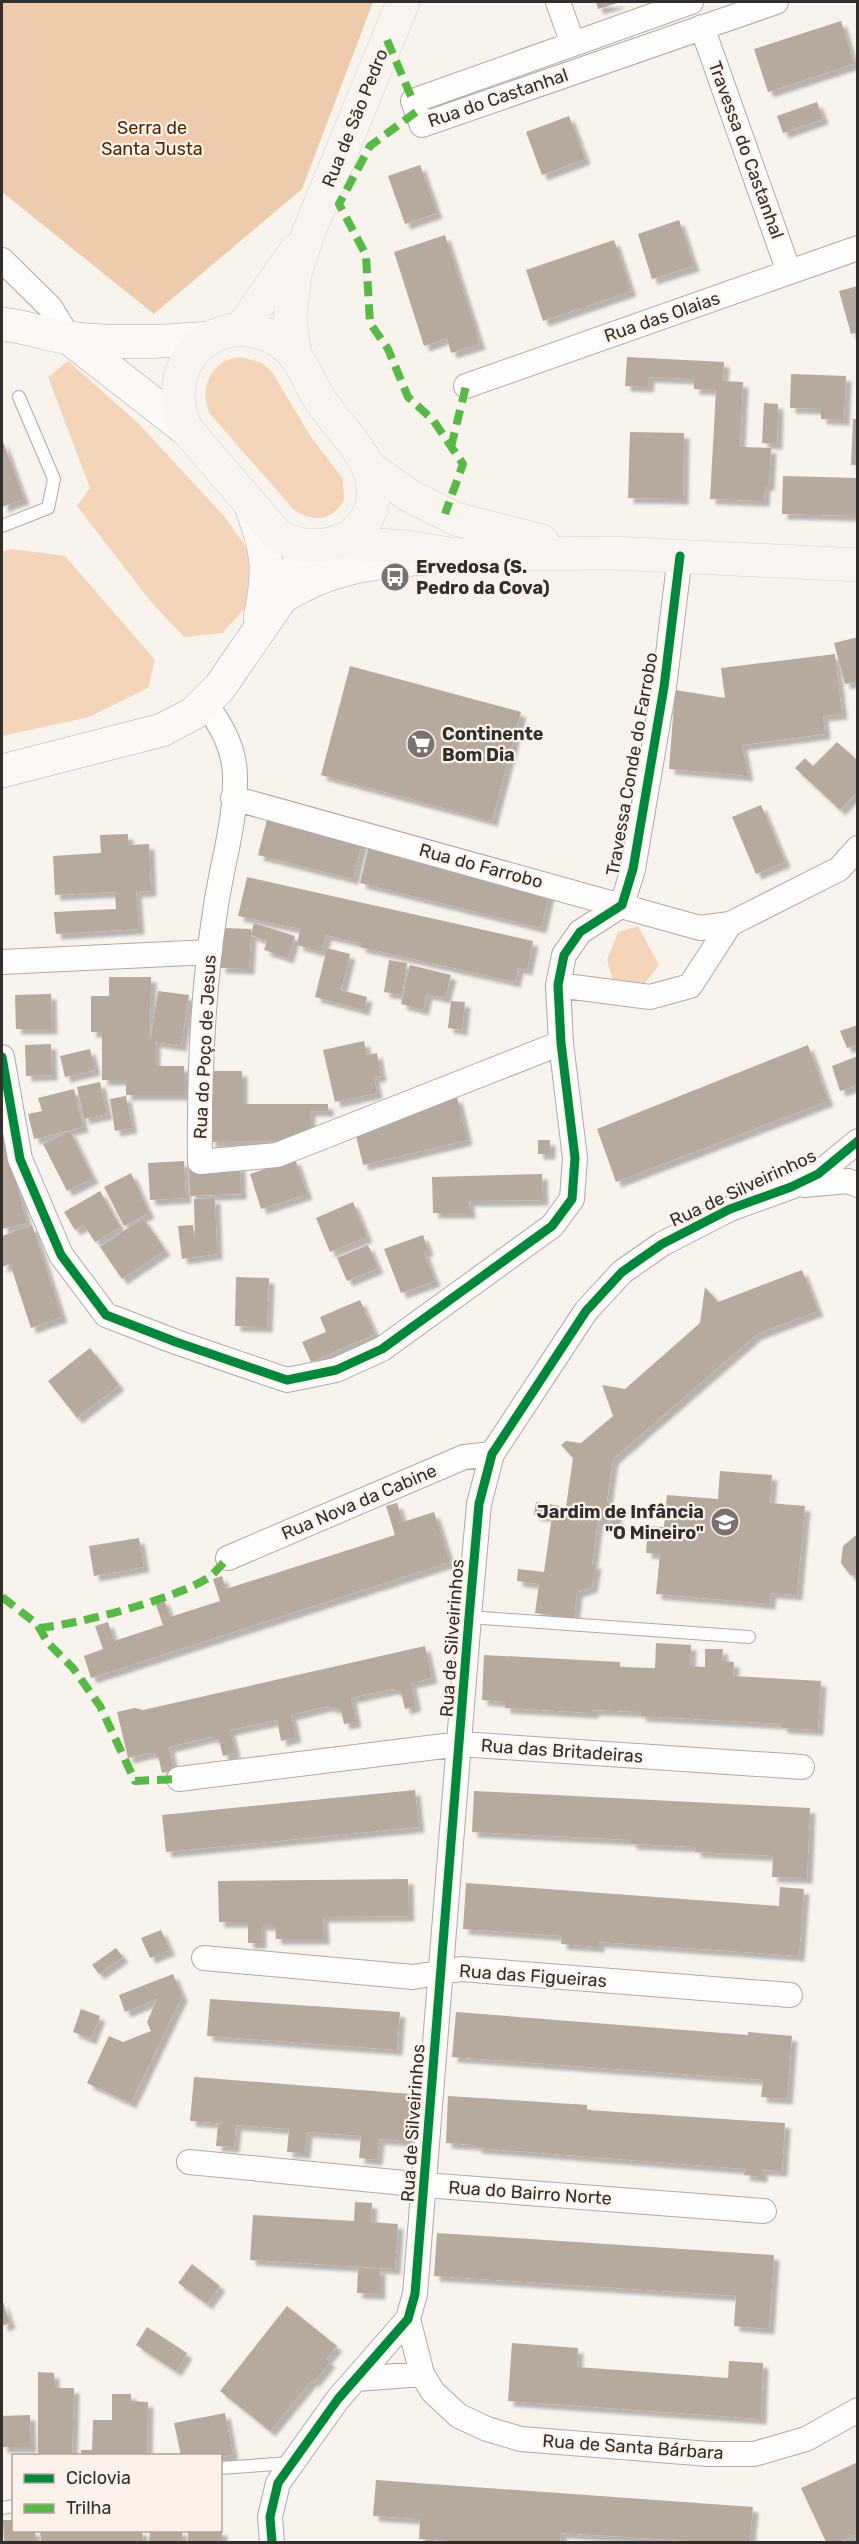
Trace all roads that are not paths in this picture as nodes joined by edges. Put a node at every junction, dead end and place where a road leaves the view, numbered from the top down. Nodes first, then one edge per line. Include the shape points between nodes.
1 (403, 2) edge
2 (558, 2) edge
3 (691, 2) edge
4 (776, 2) edge
5 (702, 27) junction
6 (573, 44) junction
7 (308, 234) junction
8 (858, 248) edge
9 (2, 260) edge
10 (789, 272) junction
11 (2, 324) edge
12 (241, 329) junction
13 (69, 338) junction
14 (210, 338) junction
15 (295, 356) junction
16 (466, 386) dead end
17 (19, 397) dead end
18 (187, 430) junction
19 (369, 467) junction
20 (250, 503) junction
21 (2, 526) edge
22 (338, 542) junction
23 (307, 547) junction
24 (612, 553) junction
25 (458, 555) junction
26 (680, 556) junction
27 (858, 565) edge
28 (282, 597) junction
29 (257, 633) junction
30 (205, 702) junction
31 (2, 771) edge
32 (233, 798) junction
33 (858, 848) edge
34 (622, 905) junction
35 (730, 924) junction
36 (210, 952) junction
37 (2, 962) edge
38 (558, 985) junction
39 (561, 1043) junction
40 (2, 1057) edge
41 (858, 1141) edge
42 (858, 1185) edge
43 (791, 1187) junction
44 (492, 1454) junction
45 (228, 1558) dead end
46 (469, 1617) junction
47 (749, 1637) dead end
48 (460, 1744) junction
49 (802, 1767) dead end
50 (179, 1779) dead end
51 (204, 1958) dead end
52 (441, 1973) junction
53 (790, 1995) dead end
54 (189, 2162) dead end
55 (425, 2185) junction
56 (764, 2211) dead end
57 (408, 2319) junction
58 (422, 2374) junction
59 (357, 2379) junction
60 (858, 2410) edge
61 (292, 2463) junction
62 (222, 2468) edge
63 (272, 2542) edge

1 - 7 main road, Rua de São Pedro
2 - 6 street
3 - 6 street, Rua do Castanhal
4 - 5 street, Rua do Castanhal
5 - 6 street, Rua do Castanhal via 422,125 412,101
5 - 10 street, Travessa do Castanhal
7 - 12 main road, Rua de São Pedro
7 - 15 main road, Rua de São Pedro via 295,274 290,320
8 - 10 street, Rua das Olaias
9 - 13 street via 50,307
10 - 16 street, Rua das Olaias
11 - 13 street
12 - 14 main road via 225,330
12 - 15 main road via 278,340
13 - 14 street via 165,342
13 - 18 street
14 - 18 main road via 192,353 179,381 178,407
15 - 19 main road via 320,399
17 - 21 lane via 54,479 48,508
18 - 20 main road
19 - 22 main road via 371,509 364,522
19 - 24 main road via 410,496 456,519 519,537
20 - 23 main road via 277,535
20 - 29 street via 266,550 268,579
22 - 23 main road
22 - 25 main road
23 - 28 street
24 - 25 main road
24 - 26 main road
25 - 28 street via 369,563 331,572 310,579
26 - 27 main road
26 - 34 street, Travessa Conde do Farrobo via 664,687 633,868
28 - 29 street
29 - 30 street
30 - 31 street via 194,713 162,730
30 - 32 street, Rua do Poço de Jesus via 225,730 236,775
32 - 34 street, Rua do Farrobo
32 - 36 street, Rua do Poço de Jesus
33 - 35 street, Rua do Farrobo via 839,869
34 - 35 street, Rua do Farrobo via 699,928
34 - 38 street via 580,932 564,954
35 - 38 street via 690,986 650,997
36 - 37 street
36 - 39 street, Rua do Poço de Jesus via 200,1090 200,1162 277,1155
38 - 39 street
39 - 40 street via 575,1158 572,1199 552,1226 382,1349 336,1370 287,1380 106,1315 61,1255 20,1159
41 - 43 street, Rua de Silveirinhos via 818,1174
42 - 43 street, Rua de Silveirinhos via 848,1180
43 - 44 street, Rua de Silveirinhos via 730,1209 662,1244 622,1272 586,1311
44 - 45 street, Rua Nova da Cabine via 464,1457
44 - 46 street, Rua de Silveirinhos via 479,1504
46 - 47 lane
46 - 48 street, Rua de Silveirinhos
48 - 49 street, Rua das Britadeiras
48 - 50 street, Rua das Britadeiras
48 - 52 street, Rua de Silveirinhos
51 - 52 street, Rua das Figueiras via 412,1977
52 - 53 street, Rua das Figueiras via 461,1970
52 - 55 street, Rua de Silveirinhos
54 - 55 street, Rua do Bairro Norte
55 - 56 street, Rua do Bairro Norte
55 - 57 street, Rua de Silveirinhos via 416,2294
57 - 58 street, Rua de Santa Bárbara
57 - 59 street
58 - 59 street
58 - 60 street, Rua de Santa Bárbara via 459,2416 521,2439 754,2454 806,2439
59 - 61 street
61 - 62 lane
61 - 63 street via 278,2483 270,2517

